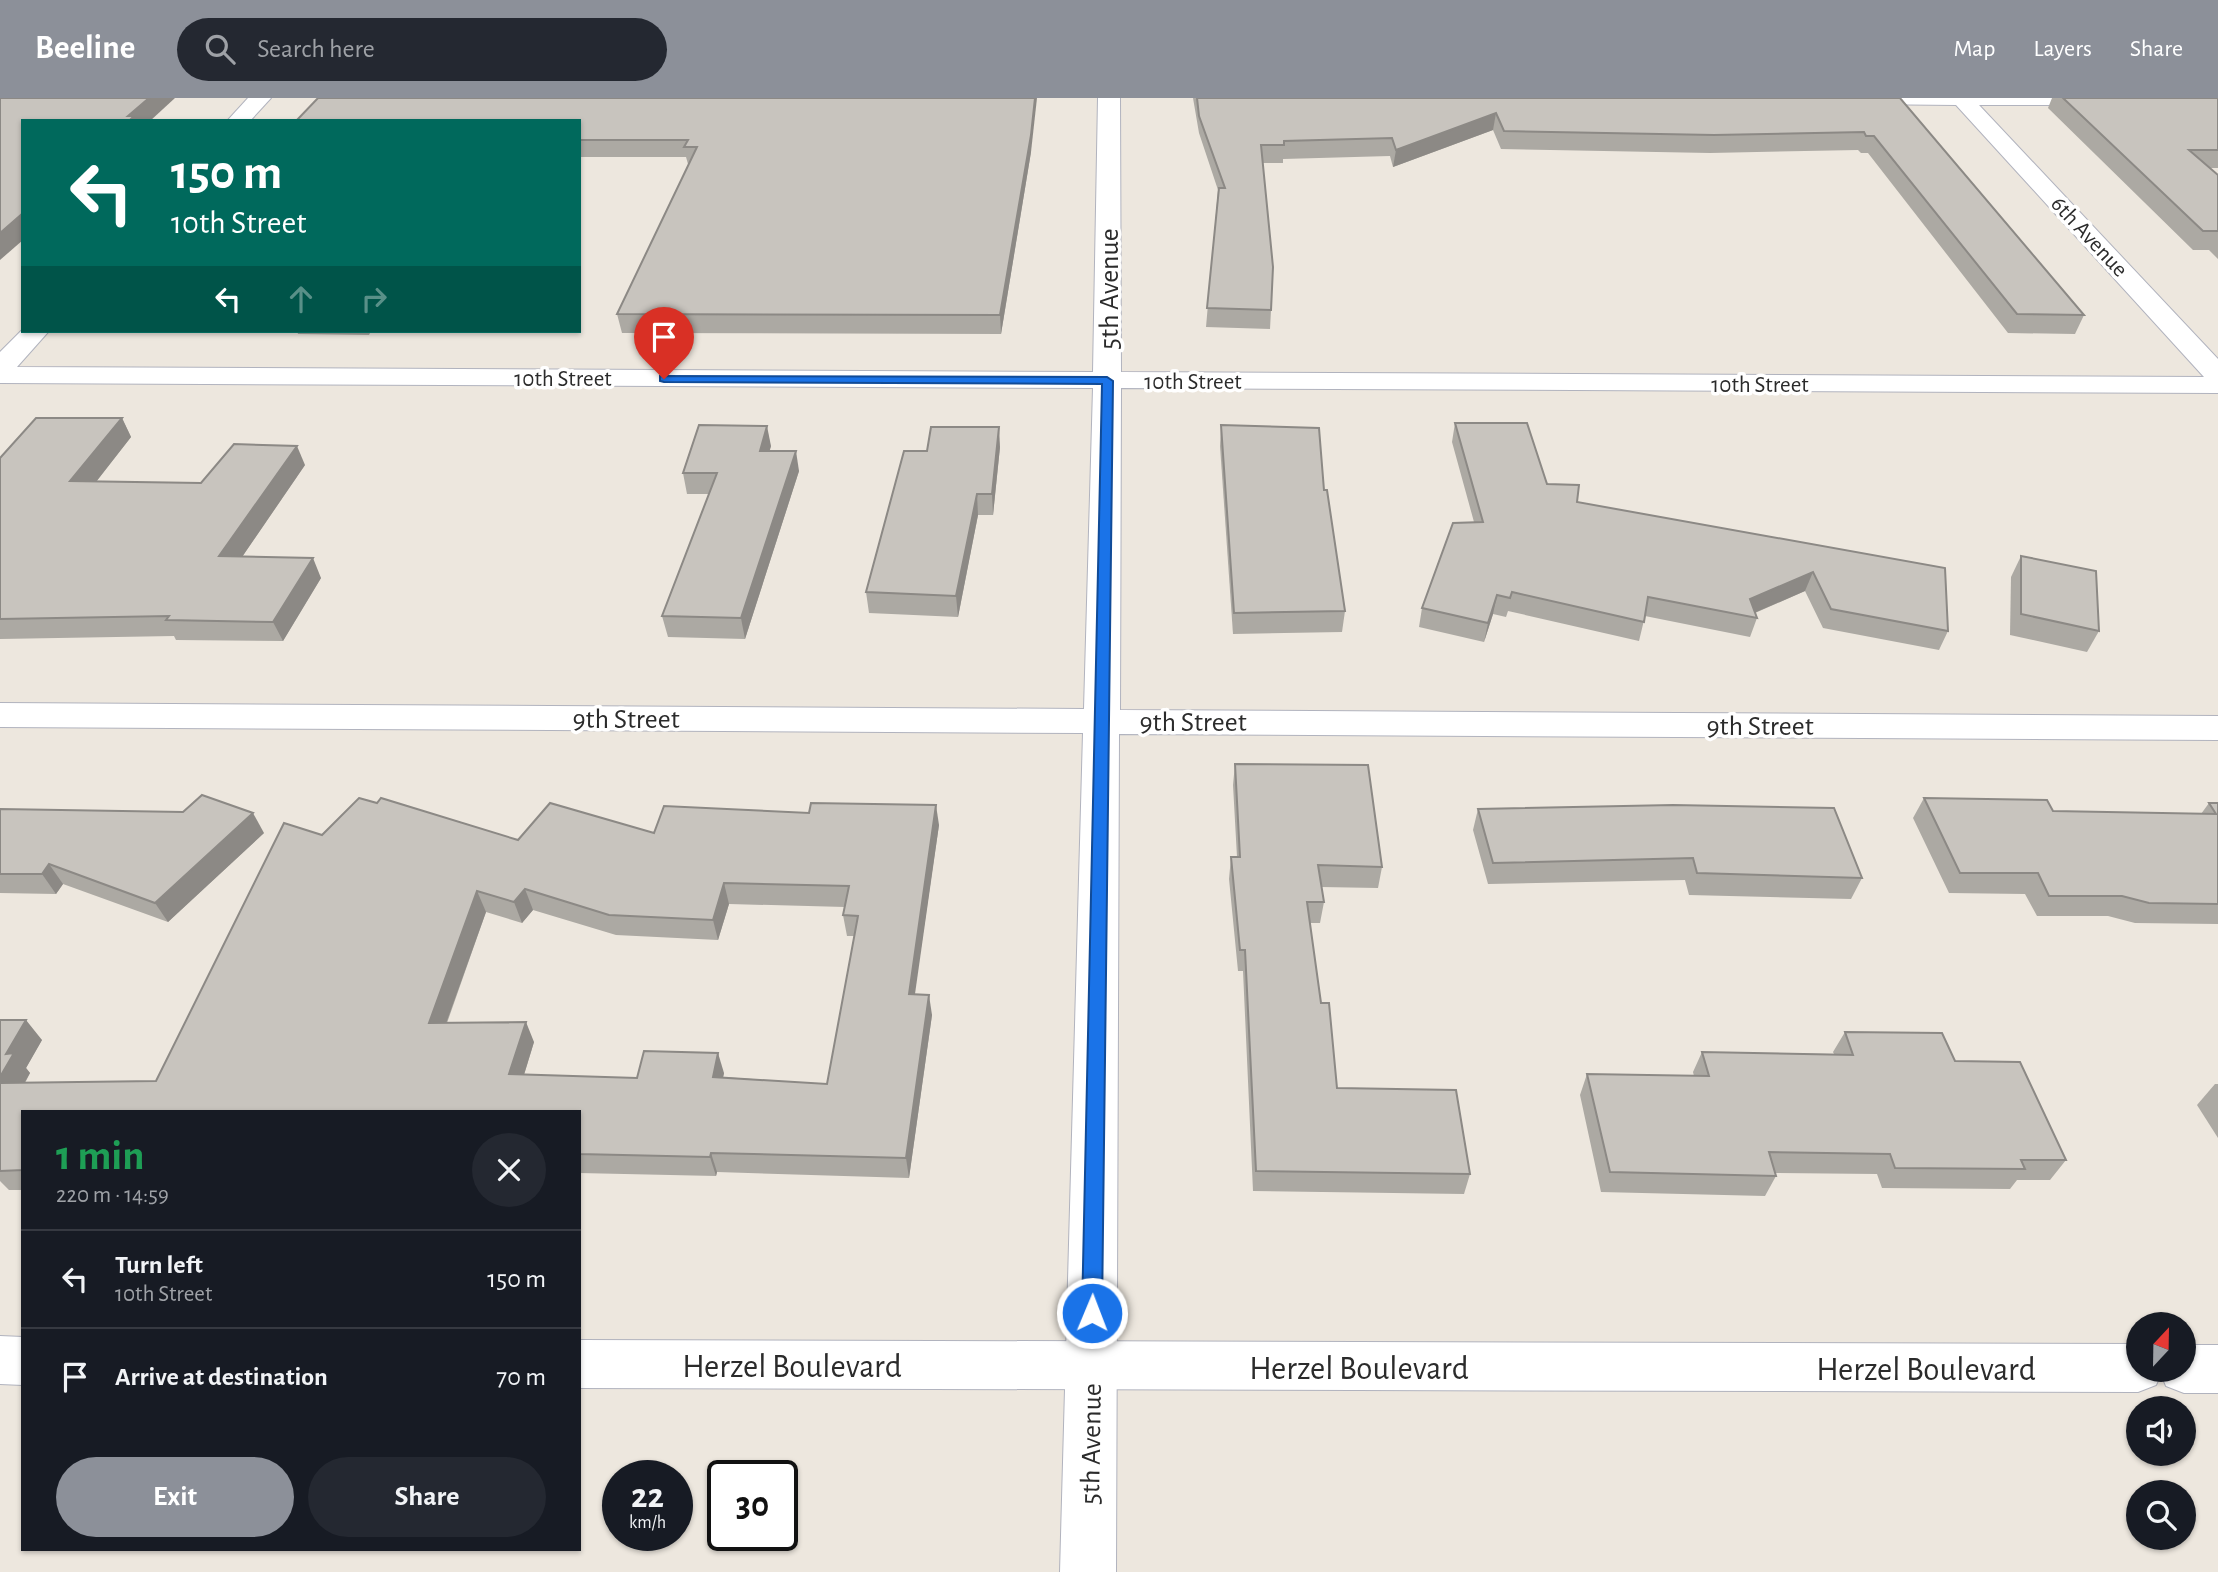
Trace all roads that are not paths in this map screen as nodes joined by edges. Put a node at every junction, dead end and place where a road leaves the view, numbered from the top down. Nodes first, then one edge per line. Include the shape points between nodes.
1 (260, 98) edge
2 (1109, 98) edge
3 (1858, 98) edge
4 (1962, 98) edge
5 (2124, 99) edge
6 (240, 119) edge
7 (34, 333) edge
8 (0, 368) edge
9 (0, 375) edge
10 (2218, 375) edge
11 (1107, 381) junction
12 (2218, 385) edge
13 (0, 715) edge
14 (1101, 721) junction
15 (2218, 728) edge
16 (0, 1360) edge
17 (21, 1361) edge
18 (581, 1364) edge
19 (1091, 1367) junction
20 (2126, 1368) edge
21 (2196, 1369) edge
22 (2218, 1369) edge
23 (1088, 1572) edge

1 - 6 street
2 - 11 street, 5th Avenue
3 - 4 street
4 - 5 street
4 - 10 street, 6th Avenue
7 - 8 street
9 - 11 street, 10th Street
11 - 12 street, 10th Street
11 - 14 street, 5th Avenue
13 - 14 street, 9th Street
14 - 15 street, 9th Street
14 - 19 street, 5th Avenue
16 - 17 street
18 - 19 street, Herzel Boulevard
19 - 20 street, Herzel Boulevard
19 - 23 street, 5th Avenue
21 - 22 street

